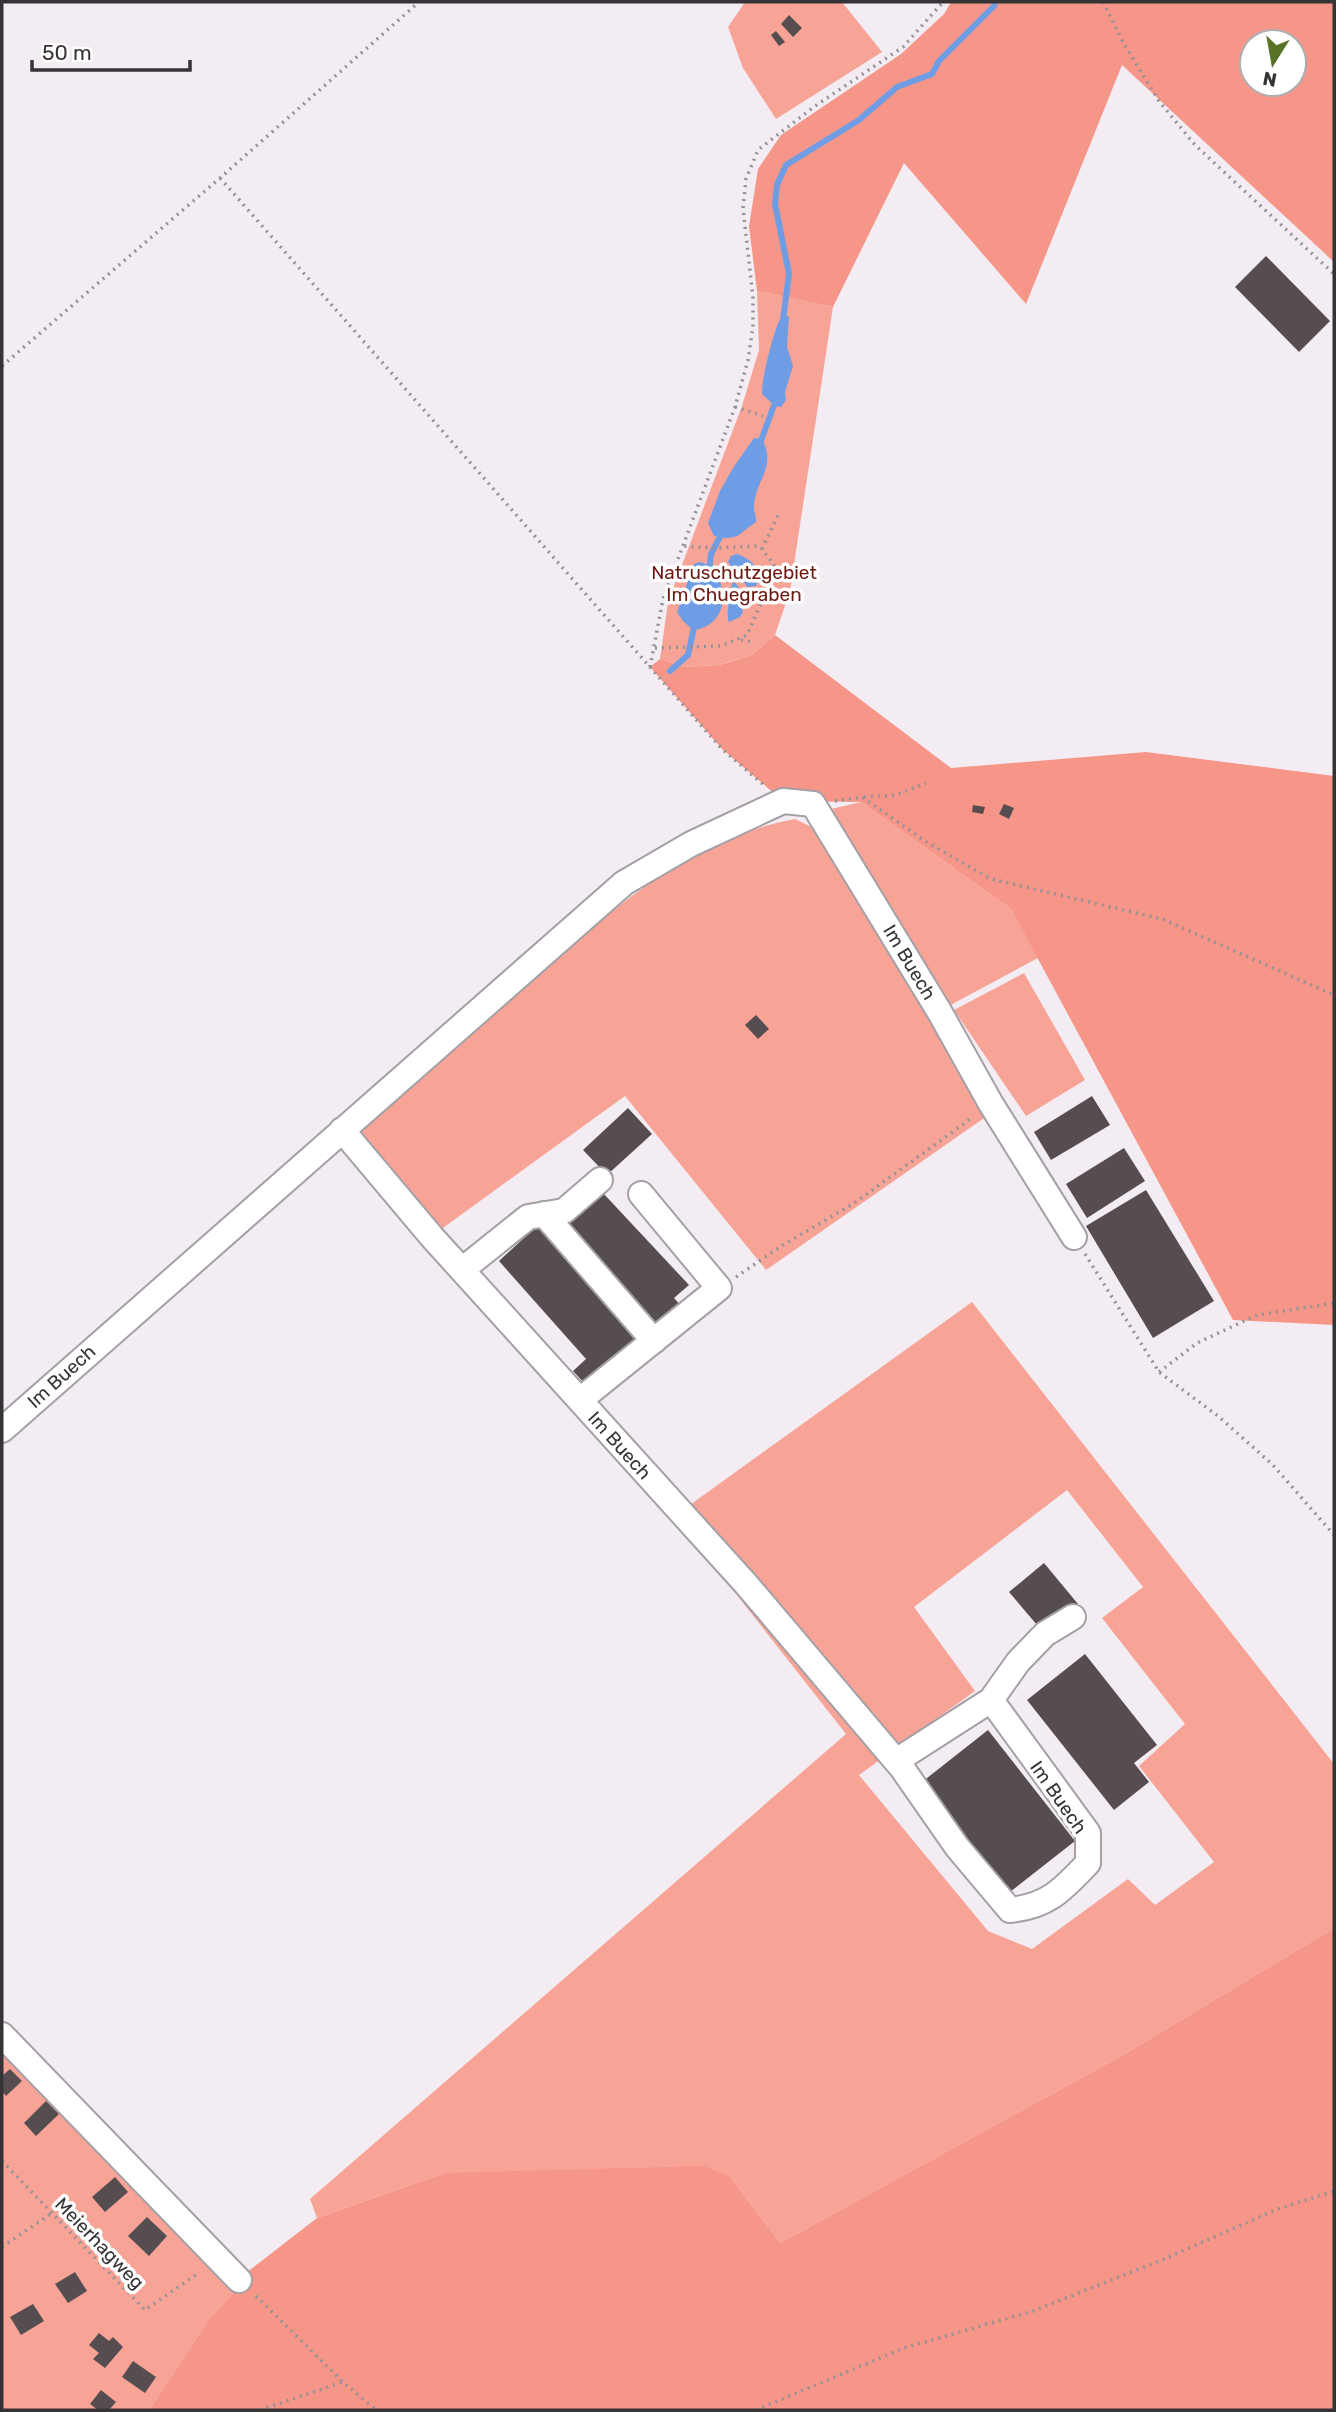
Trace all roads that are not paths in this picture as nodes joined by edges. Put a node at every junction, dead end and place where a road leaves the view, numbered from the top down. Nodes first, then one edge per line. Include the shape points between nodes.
1 (342, 1130) junction
2 (600, 1180) dead end
3 (641, 1194) dead end
4 (544, 1214) junction
5 (1074, 1237) road end
6 (463, 1269) junction
7 (654, 1341) junction
8 (580, 1400) junction
9 (2, 1430) edge
10 (1073, 1617) dead end
11 (991, 1700) junction
12 (897, 1761) junction
13 (2, 2035) edge
14 (239, 2280) road end

1 - 5 lane, Im Buech via 624,883 691,844 783,801 813,804
1 - 6 lane, Im Buech
1 - 9 lane, Im Buech
2 - 4 lane via 564,1211
3 - 7 lane via 719,1288
4 - 6 lane via 528,1217
4 - 7 lane
6 - 8 lane, Im Buech
7 - 8 lane
8 - 12 lane, Im Buech
10 - 11 lane via 1045,1634
11 - 12 lane
11 - 12 lane, Im Buech via 1088,1833 1088,1863 1061,1891 1032,1908 1010,1910 957,1847
13 - 14 lane

